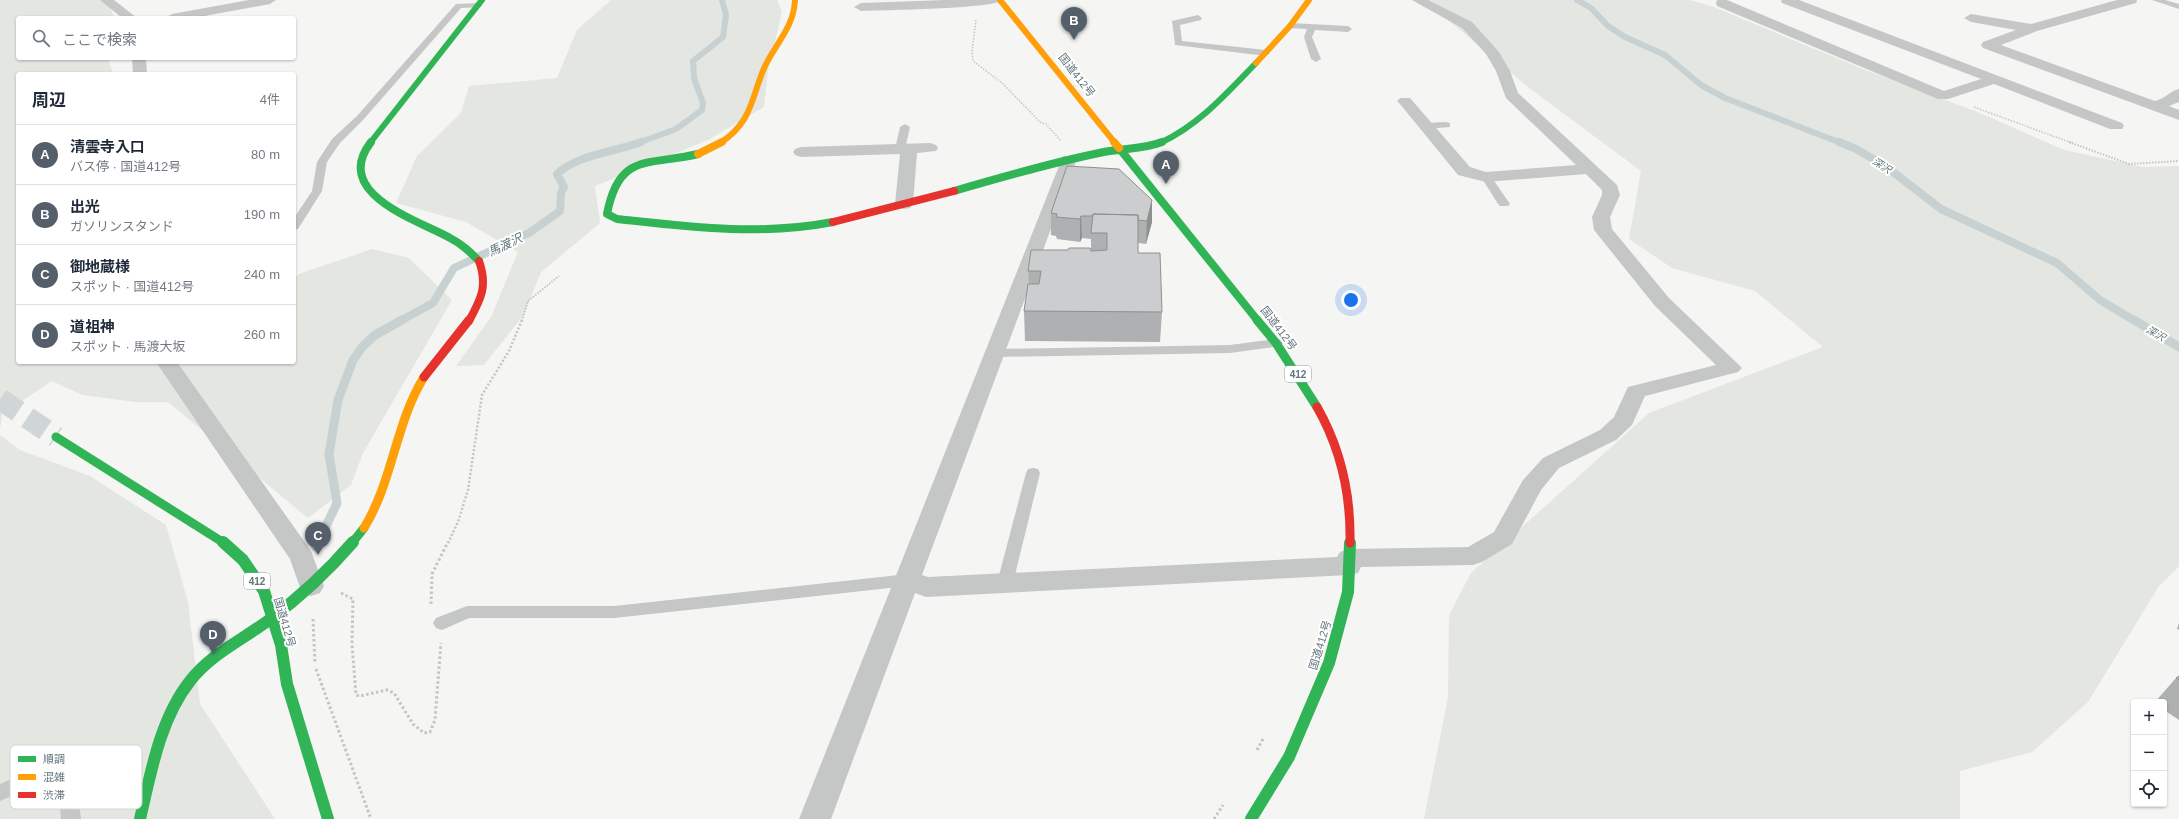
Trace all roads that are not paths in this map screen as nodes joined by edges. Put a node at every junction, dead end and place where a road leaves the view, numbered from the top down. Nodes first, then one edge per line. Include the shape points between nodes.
1 (106, 0) edge
2 (270, 0) edge
3 (795, 0) edge
4 (996, 0) edge
5 (1000, 0) edge
6 (1309, 0) edge
7 (1418, 0) edge
8 (1708, 0) edge
9 (1744, 0) edge
10 (1787, 0) edge
11 (2129, 0) edge
12 (2156, 0) edge
13 (480, 2) edge
14 (1722, 4) junction
15 (861, 7) dead end
16 (2179, 7) edge
17 (127, 16) edge
18 (183, 16) edge
19 (1198, 18) dead end
20 (1971, 18) dead end
21 (1290, 26) junction
22 (2032, 28) junction
23 (1311, 29) junction
24 (1348, 29) dead end
25 (1266, 53) junction
26 (139, 60) edge
27 (1316, 60) dead end
28 (140, 72) edge
29 (1993, 80) junction
30 (2179, 93) edge
31 (1405, 101) dead end
32 (2154, 106) junction
33 (2179, 115) edge
34 (1446, 125) dead end
35 (1426, 126) junction
36 (2116, 126) dead end
37 (905, 127) dead end
38 (930, 148) dead end
39 (905, 149) junction
40 (1122, 151) junction
41 (801, 152) dead end
42 (1072, 158) junction
43 (1590, 169) junction
44 (1486, 177) junction
45 (904, 204) junction
46 (1504, 204) dead end
47 (298, 213) edge
48 (1276, 343) junction
49 (994, 353) junction
50 (167, 364) edge
51 (56, 437) tunnel mouth
52 (1033, 472) dead end
53 (1349, 562) junction
54 (908, 580) junction
55 (1005, 583) junction
56 (313, 584) junction
57 (272, 618) junction
58 (442, 623) road end
59 (10, 788) edge
60 (0, 793) edge
61 (70, 809) edge
62 (71, 819) edge
63 (140, 819) edge
64 (328, 819) edge
65 (815, 819) edge
66 (1251, 819) edge

1 - 17 street
2 - 18 street
3 - 45 main road via 792,18 767,63 748,119 741,127 709,150 647,164 625,173 617,179 607,214 625,219 752,231 790,231
4 - 15 street
5 - 40 main road, 国道412号 / 412
6 - 21 main road
7 - 43 street via 1467,25 1492,52 1511,95
8 - 14 street
9 - 14 street
10 - 29 street
11 - 22 street
12 - 16 lane
13 - 47 lane via 459,6 360,118 336,141 322,162 317,191
13 - 56 main road via 369,145 361,169 366,189 384,206 461,243 483,266 486,277 484,290 474,310 414,394 400,426 378,507 347,549
14 - 29 street via 1943,96
19 - 25 lane via 1175,23 1178,47
20 - 22 street
21 - 23 lane
21 - 25 main road
22 - 32 street via 1988,45 2037,59
23 - 24 lane
23 - 27 lane via 1308,37
25 - 40 main road via 1205,115 1186,130 1160,143
26 - 28 street
29 - 36 street
30 - 32 street via 2171,101
31 - 35 street
32 - 33 street
34 - 35 lane
35 - 44 street via 1464,171
37 - 39 lane
38 - 39 street
39 - 41 street via 830,147
39 - 45 street
40 - 42 main road via 1106,151
40 - 48 main road, 国道412号 / 412
42 - 45 main road
42 - 49 street
43 - 44 street
43 - 53 street via 1611,189 1611,195 1601,217 1603,230 1662,302 1730,368 1636,392 1624,420 1608,435 1550,463 1531,486 1503,538 1473,556
44 - 46 lane
48 - 49 lane via 1230,349
48 - 53 main road, 国道412号 / 412 via 1323,416 1342,464 1351,521
49 - 54 street
50 - 56 street via 302,557
51 - 57 main road, 国道412号 / 412 via 220,539 243,560 264,591
52 - 55 lane
53 - 55 street
53 - 66 main road, 国道412号 / 412 via 1348,592 1329,663 1289,758
54 - 55 street via 926,587
54 - 58 lane via 614,612 467,612
54 - 65 street
56 - 57 main road
57 - 63 main road via 204,666 186,688 173,708 159,742
57 - 64 main road, 国道412号 / 412 via 281,645 287,684
59 - 60 lane
61 - 62 lane

